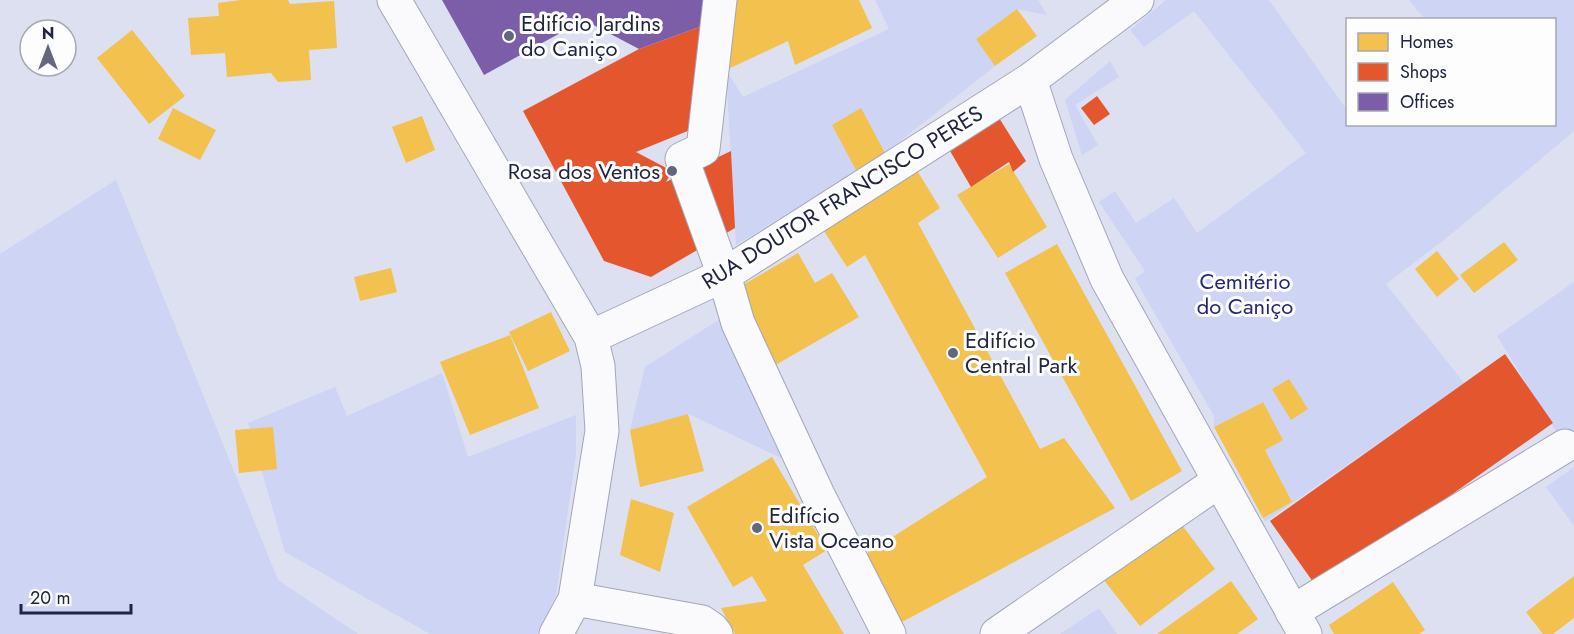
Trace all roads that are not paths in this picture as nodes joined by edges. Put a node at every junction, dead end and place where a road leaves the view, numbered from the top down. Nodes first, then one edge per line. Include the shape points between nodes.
1 (394, 0) edge
2 (720, 0) edge
3 (1137, 0) edge
4 (1030, 80) junction
5 (724, 275) junction
6 (591, 337) junction
7 (1565, 446) dead end
8 (1219, 480) junction
9 (575, 599) junction
10 (1299, 623) edge
11 (556, 634) edge
12 (716, 634) edge
13 (889, 634) edge
14 (997, 634) edge

1 - 6 street
2 - 5 street via 703,149 682,159
3 - 4 street, RUA DOUTOR FRANCISCO PERES
4 - 5 street, RUA DOUTOR FRANCISCO PERES
4 - 8 street via 1056,159 1107,279
5 - 6 street, RUA DOUTOR FRANCISCO PERES
5 - 13 street via 743,333 814,487
6 - 9 street via 598,366 602,430
7 - 10 street
8 - 10 street
8 - 14 street
9 - 11 street
9 - 12 street via 702,622

